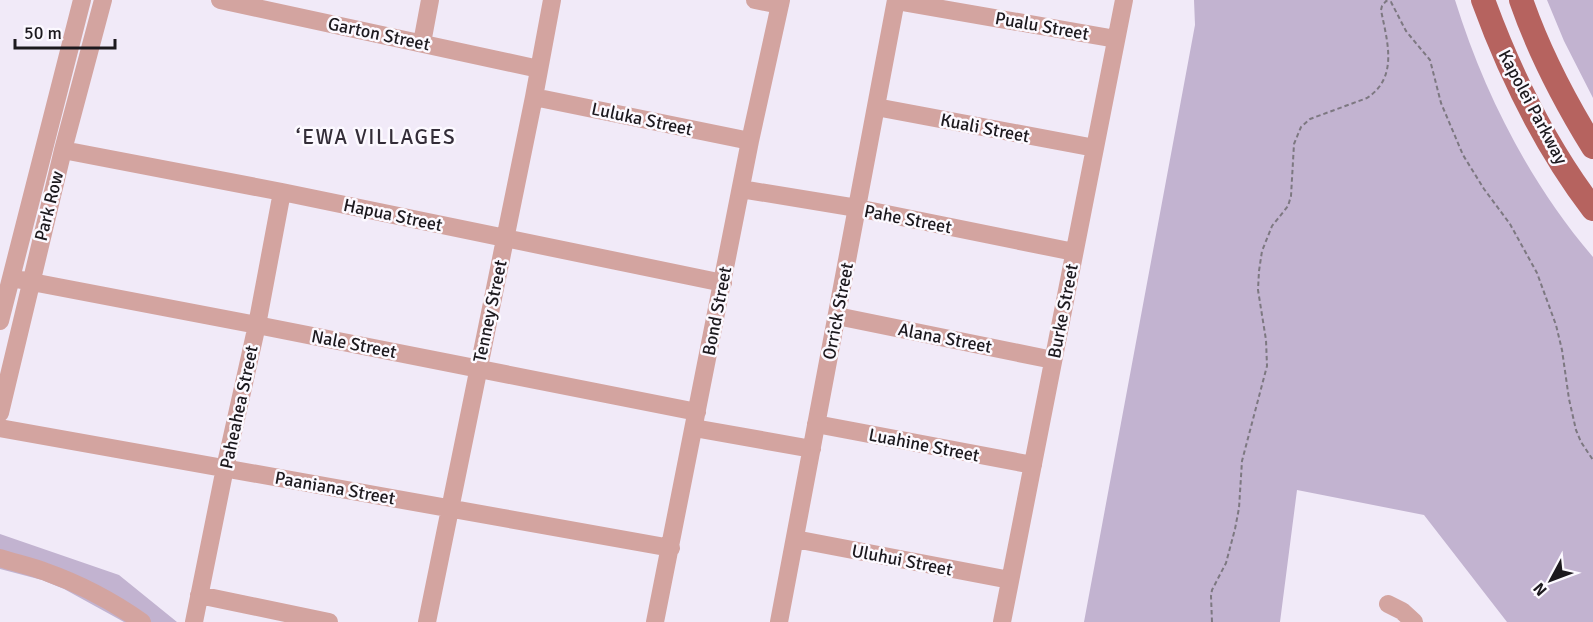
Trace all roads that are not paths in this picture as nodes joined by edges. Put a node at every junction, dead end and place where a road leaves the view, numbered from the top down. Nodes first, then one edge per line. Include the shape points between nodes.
1 (82, 0) edge
2 (103, 0) edge
3 (220, 0) edge
4 (430, 0) edge
5 (552, 0) edge
6 (755, 0) edge
7 (1124, 0) edge
8 (1483, 0) edge
9 (1521, 0) edge
10 (896, 1) edge
11 (780, 2) edge
12 (1116, 39) junction
13 (422, 43) junction
14 (539, 69) junction
15 (534, 97) junction
16 (876, 107) junction
17 (750, 141) junction
18 (1593, 147) edge
19 (1095, 148) junction
20 (63, 150) junction
21 (741, 189) junction
22 (282, 192) junction
23 (857, 208) junction
24 (1593, 209) edge
25 (506, 238) junction
26 (1074, 252) junction
27 (11, 278) junction
28 (31, 281) junction
29 (723, 284) junction
30 (837, 316) junction
31 (0, 321) edge
32 (257, 325) junction
33 (1053, 360) junction
34 (478, 369) junction
35 (0, 413) edge
36 (696, 420) junction
37 (816, 424) junction
38 (0, 428) edge
39 (812, 449) junction
40 (1033, 465) junction
41 (225, 468) junction
42 (451, 508) junction
43 (795, 539) junction
44 (670, 548) junction
45 (0, 558) edge
46 (1010, 580) junction
47 (199, 595) junction
48 (1388, 604) dead end
49 (142, 622) edge
50 (194, 622) edge
51 (329, 622) edge
52 (427, 622) edge
53 (655, 622) edge
54 (779, 622) edge
55 (1002, 622) edge
56 (1414, 622) edge

1 - 27 street, Park Row
2 - 20 street, Park Row
3 - 13 street, Garton Street
4 - 13 street
5 - 14 street, Tenney Street
6 - 11 street
7 - 12 street, Burke Street
8 - 24 main road, Kapolei Parkway via 1526,100
9 - 18 main road, Kapolei Parkway via 1557,84
10 - 12 street, Pualu Street
10 - 16 street, Orrick Street
11 - 17 street, Bond Street
12 - 19 street, Burke Street
13 - 14 street, Garton Street
14 - 15 street, Tenney Street
15 - 17 street, Luluka Street
15 - 25 street, Tenney Street
16 - 19 street, Kuali Street
16 - 23 street, Orrick Street
17 - 21 street, Bond Street
19 - 26 street, Burke Street
20 - 22 street, Hapua Street
20 - 28 street, Park Row
21 - 23 street, Pahe Street
21 - 29 street, Bond Street
22 - 25 street, Hapua Street
22 - 32 street, Paheahea Street
23 - 26 street, Pahe Street
23 - 30 street, Orrick Street
25 - 29 street, Hapua Street
25 - 34 street, Tenney Street
26 - 33 street, Burke Street
27 - 28 street, Nale Street
27 - 31 street, Park Row
28 - 32 street, Nale Street
28 - 35 street, Park Row
29 - 36 street, Bond Street
30 - 33 street, Alana Street
30 - 37 street, Orrick Street
32 - 34 street, Nale Street
32 - 41 street, Paheahea Street
33 - 40 street, Burke Street
34 - 36 street, Nale Street
34 - 42 street, Tenney Street
36 - 39 street, Nale Street
36 - 44 street, Bond Street
37 - 39 street, Orrick Street
37 - 40 street, Luahine Street
38 - 41 street, Paaniana Street
39 - 43 street, Orrick Street
40 - 46 street, Burke Street
41 - 42 street, Paaniana Street
41 - 47 street, Paheahea Street
42 - 44 street, Paaniana Street
42 - 52 street, Tenney Street
43 - 46 street, Uluhui Street
43 - 54 street, Orrick Street
44 - 53 street, Bond Street
45 - 49 street via 66,579
46 - 55 street, Burke Street
47 - 50 street, Paheahea Street
47 - 51 street
48 - 56 street

